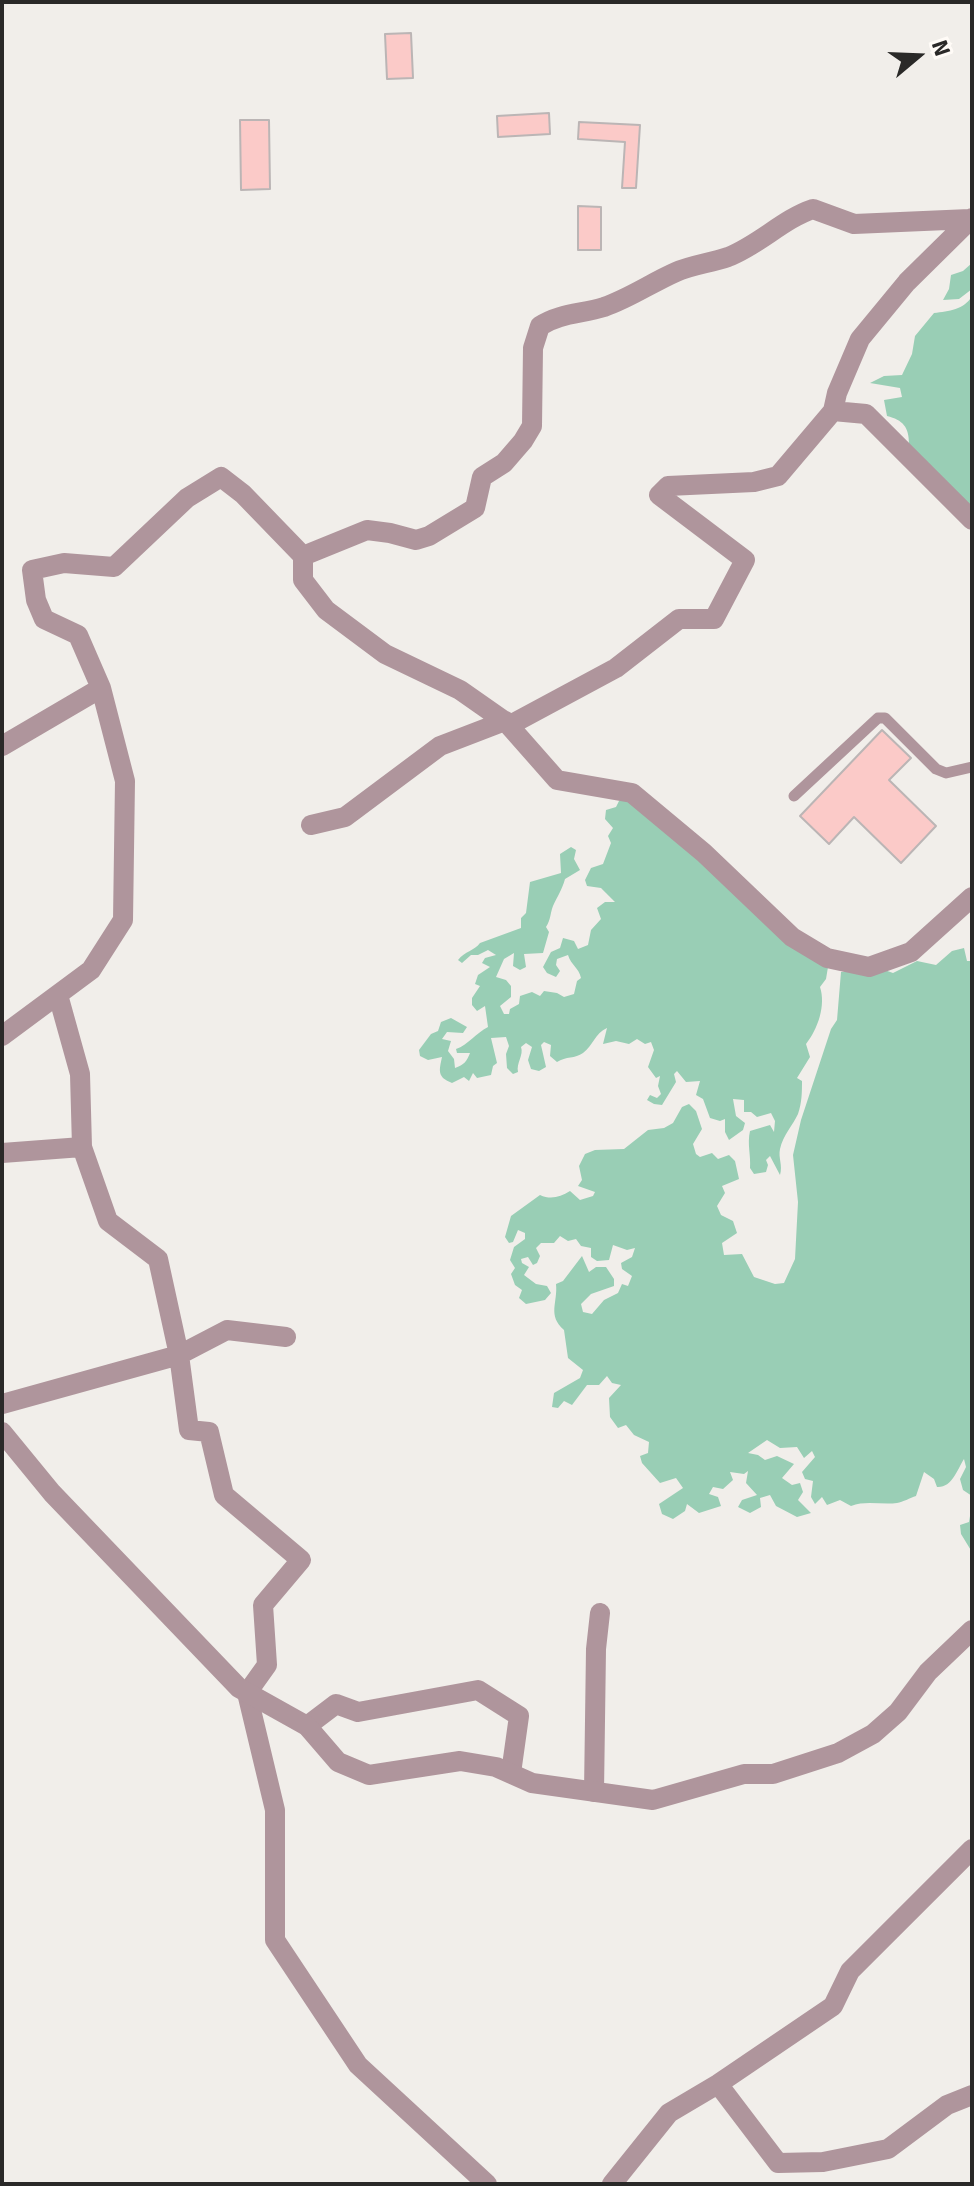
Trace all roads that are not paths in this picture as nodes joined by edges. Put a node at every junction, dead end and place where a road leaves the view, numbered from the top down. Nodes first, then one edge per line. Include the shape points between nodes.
1 (971, 218) edge
2 (833, 411) junction
3 (972, 520) edge
4 (303, 556) junction
5 (101, 688) junction
6 (505, 721) junction
7 (2, 746) edge
8 (972, 767) edge
9 (794, 796) dead end
10 (311, 825) dead end
11 (972, 897) edge
12 (58, 995) junction
13 (2, 1036) edge
14 (82, 1147) junction
15 (2, 1153) edge
16 (286, 1337) dead end
17 (179, 1355) junction
18 (2, 1404) edge
19 (2, 1432) edge
20 (600, 1613) dead end
21 (972, 1630) edge
22 (247, 1693) junction
23 (307, 1726) junction
24 (511, 1773) junction
25 (594, 1792) junction
26 (972, 1849) edge
27 (718, 2084) junction
28 (972, 2095) edge
29 (487, 2184) edge
30 (612, 2184) edge

1 - 2 street via 860,339
1 - 4 street via 854,224 813,209 729,257 676,272 601,308 554,317 540,326 533,348 532,426 504,463 482,477 475,508 416,540 367,530
2 - 3 street via 866,414
2 - 6 street via 778,476 668,486 659,495 745,560 714,619 679,619 616,668 510,725
4 - 5 street via 221,477 187,498 114,567 64,563 32,570 44,619 78,635
4 - 6 street via 303,580 326,610 385,654 460,690
5 - 7 street
5 - 12 street via 125,781 123,920 91,970
6 - 10 street via 440,746 345,817
6 - 11 street via 557,780 632,793 792,937 827,958 869,967 911,952
8 - 9 lane via 946,773 936,769 885,718 878,718
12 - 13 street
12 - 14 street via 80,1074
14 - 15 street
14 - 17 street via 108,1221 158,1259
16 - 17 street via 227,1330
17 - 18 street
17 - 22 street via 189,1430 209,1432 224,1495 301,1560 263,1605 267,1665
19 - 22 street via 52,1493
20 - 25 street
21 - 25 street via 928,1672 898,1712 873,1734 838,1753 773,1774 744,1774 653,1800
22 - 23 street
22 - 29 street via 275,1810 275,1940 358,2065
23 - 24 street via 338,1762 369,1775 460,1761
23 - 24 street via 336,1704 358,1712 478,1690 519,1716
24 - 25 street via 532,1783
26 - 27 street via 850,1971 833,2006
27 - 28 street via 778,2163 823,2162 888,2149 947,2105
27 - 30 street via 669,2113

